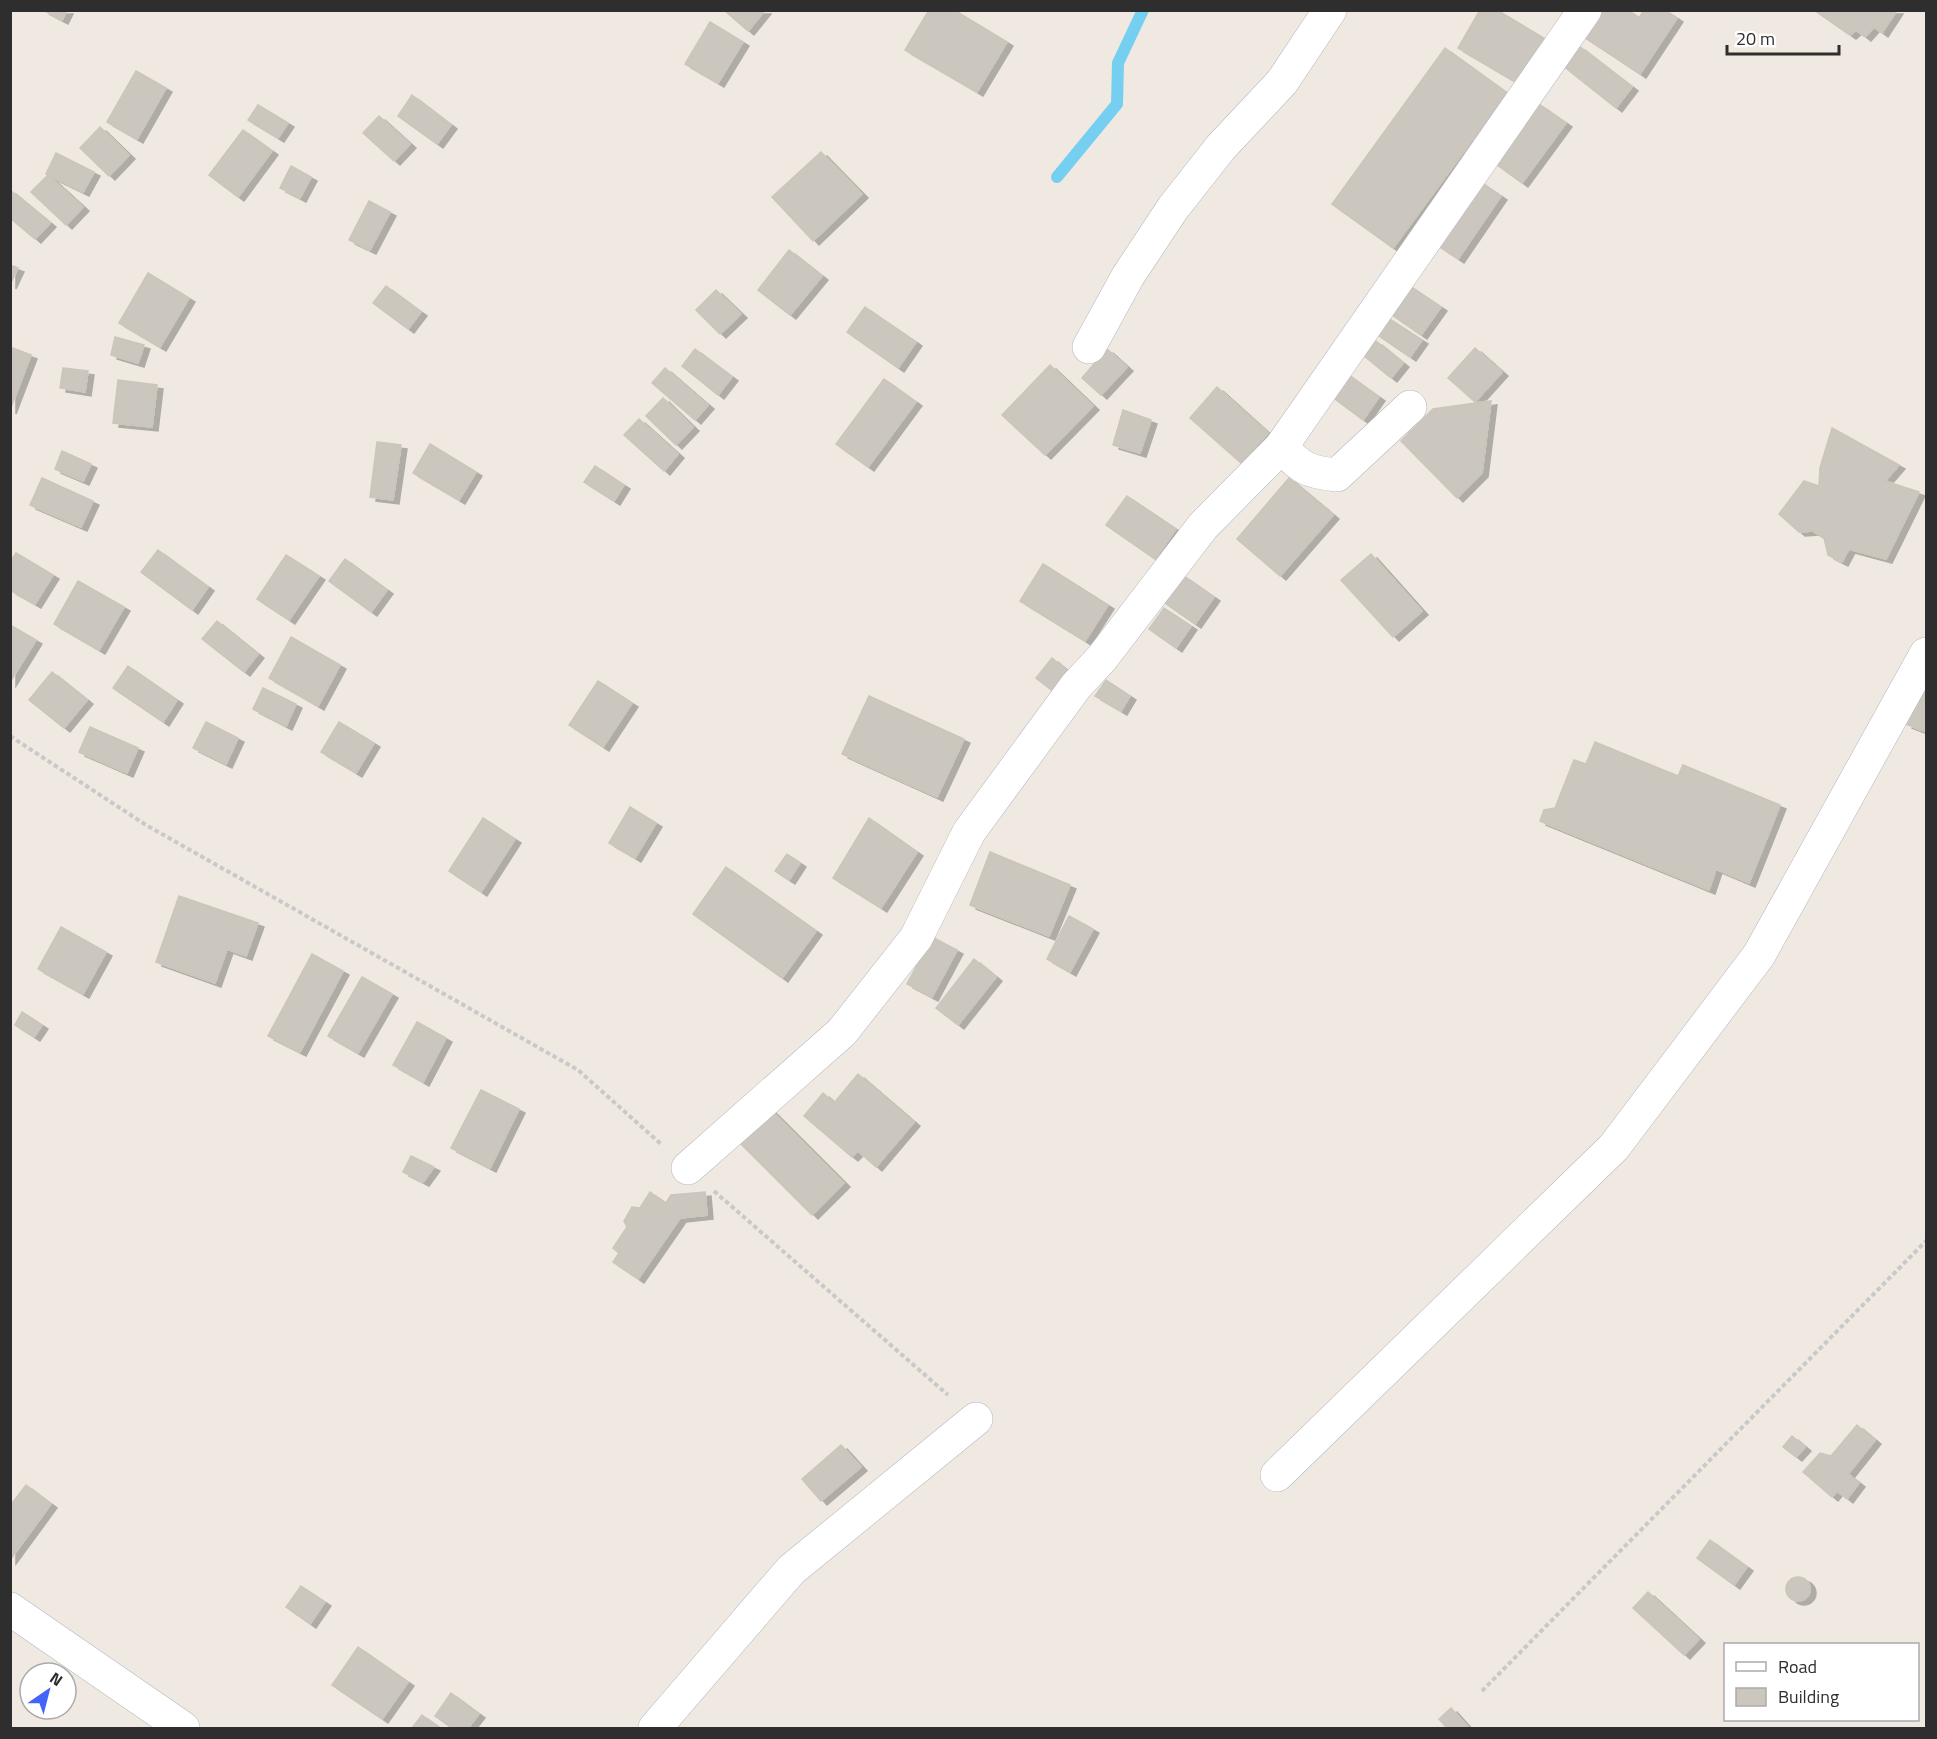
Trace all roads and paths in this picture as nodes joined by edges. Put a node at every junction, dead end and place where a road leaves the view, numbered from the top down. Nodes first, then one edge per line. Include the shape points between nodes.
1 (1330, 10) edge
2 (1585, 10) edge
3 (1089, 347) dead end
4 (1410, 407) dead end
5 (1281, 447) junction
6 (1926, 654) edge
7 (10, 736) edge
8 (688, 1168) junction
9 (1926, 1241) edge
10 (976, 1419) joint
11 (1277, 1475) dead end
12 (10, 1609) edge
13 (1482, 1691) dead end
14 (183, 1728) edge
15 (655, 1728) edge

1 - 3 street via 1282,82 1221,147 1173,207 1128,276
2 - 5 street
4 - 5 street via 1337,476 1311,473
5 - 8 street via 1203,526 1076,686 969,832 916,938 842,1032
6 - 11 street via 1759,955 1614,1147
7 - 8 path via 146,825 578,1070
8 - 10 path
9 - 13 path
10 - 15 street via 792,1570
12 - 14 street

